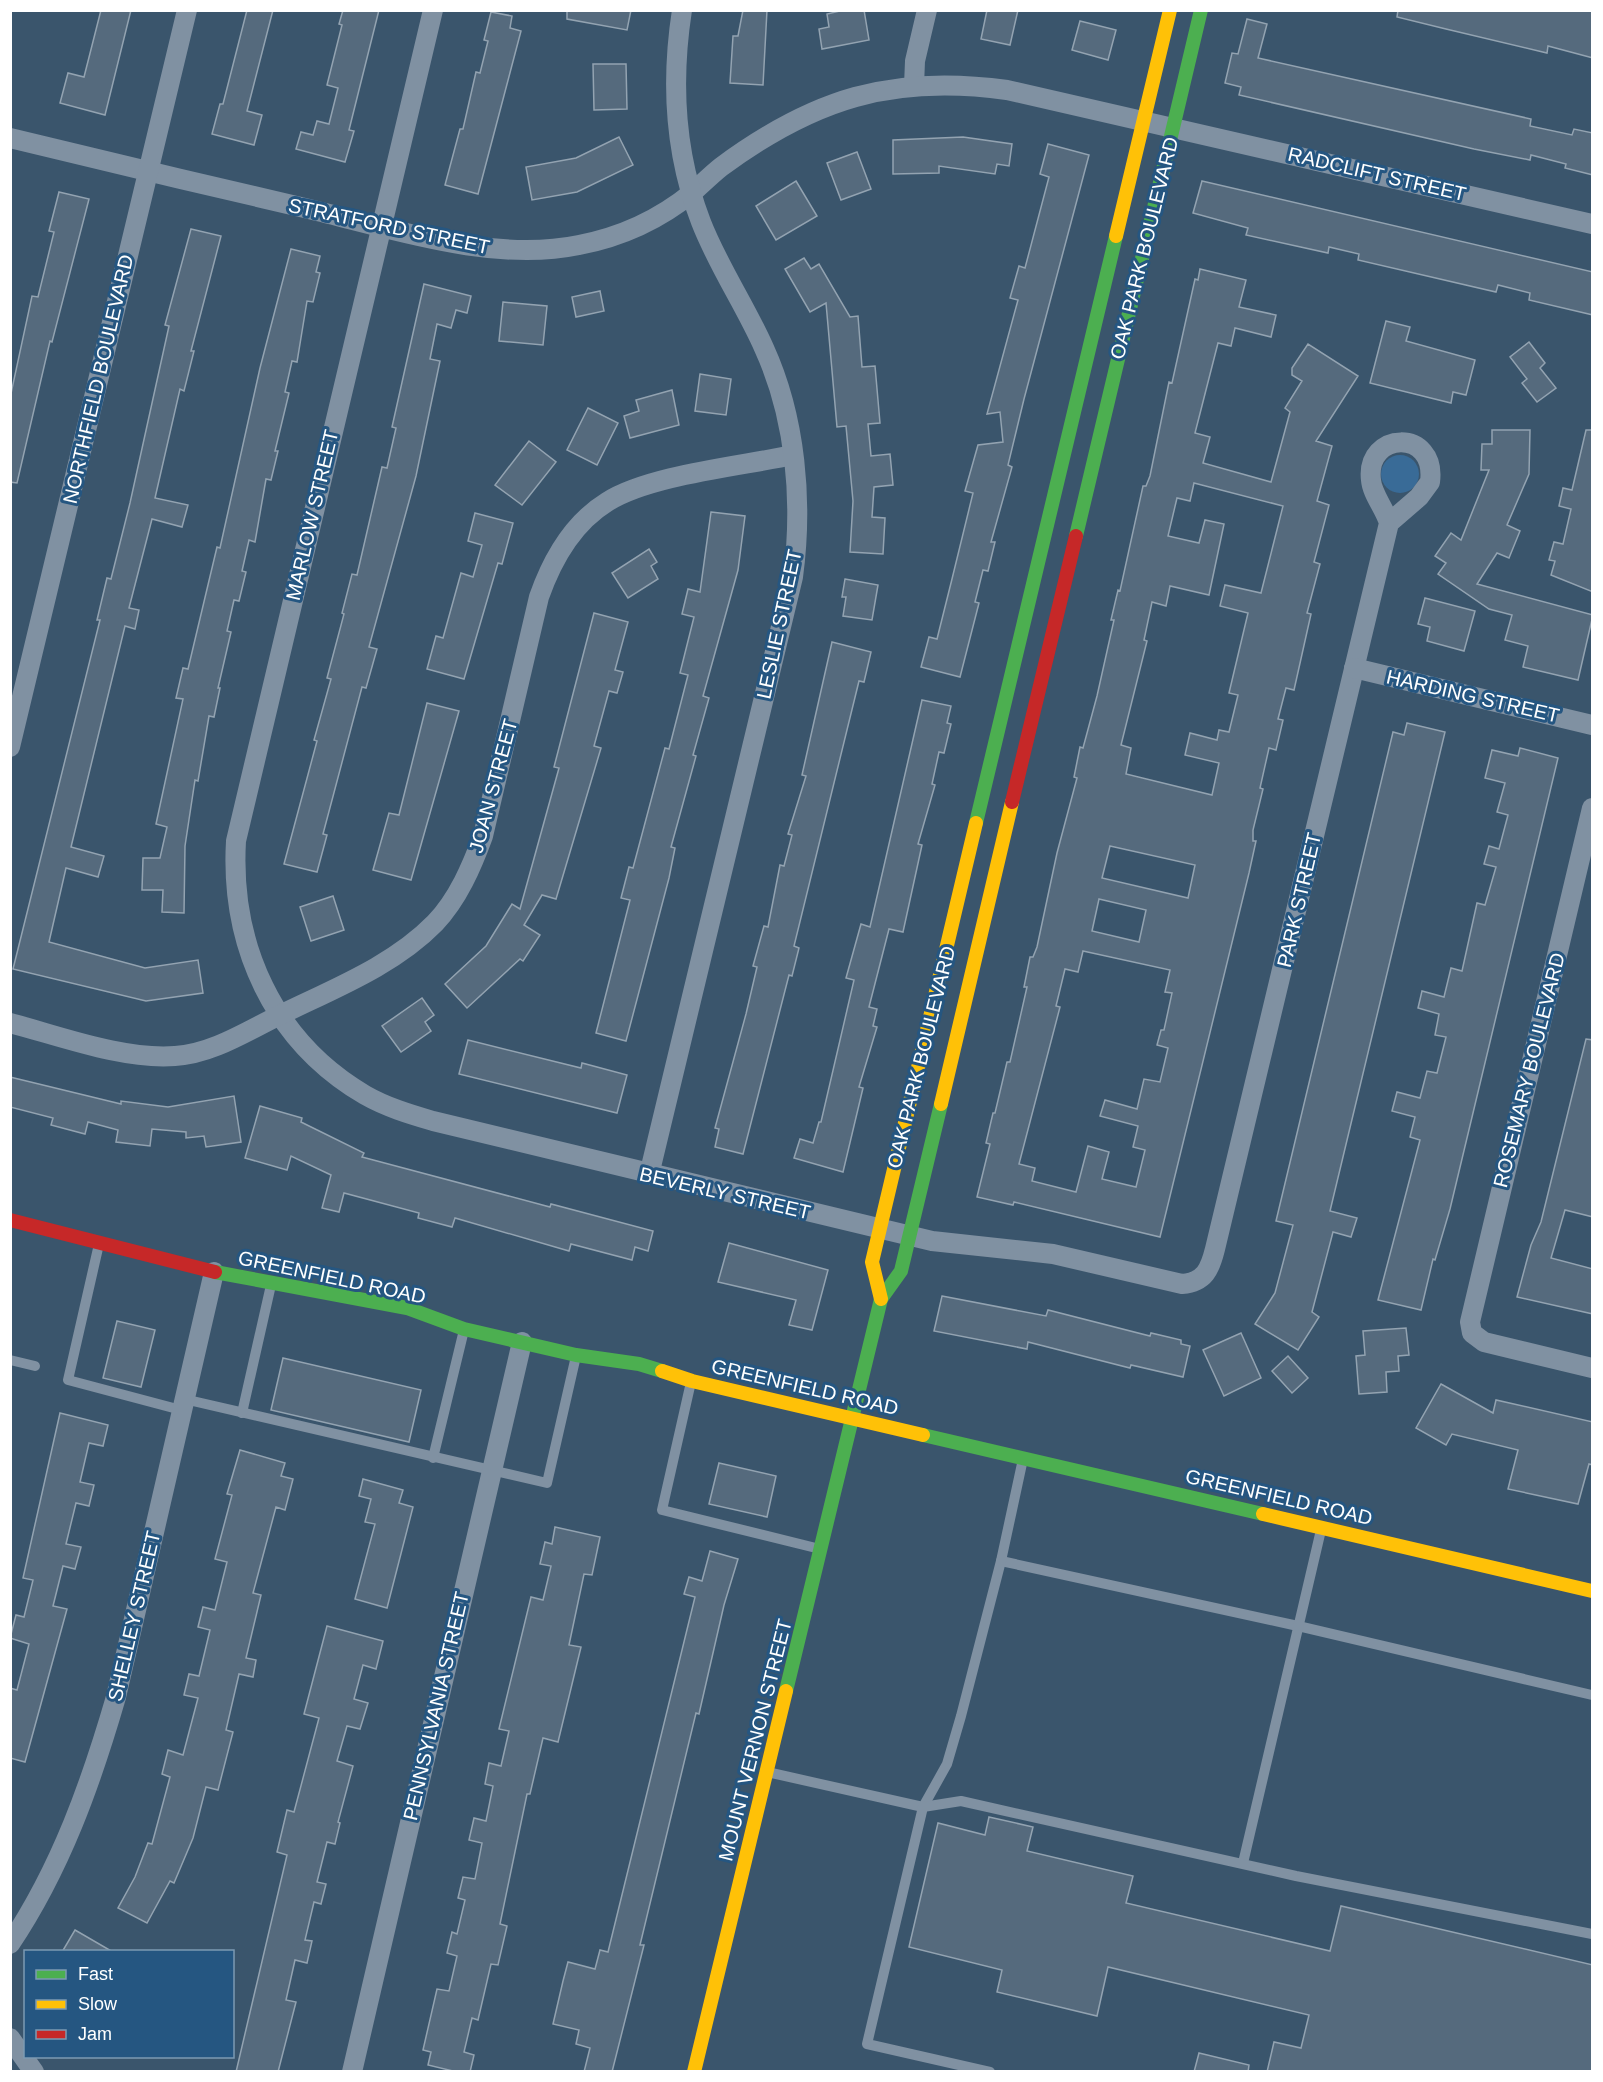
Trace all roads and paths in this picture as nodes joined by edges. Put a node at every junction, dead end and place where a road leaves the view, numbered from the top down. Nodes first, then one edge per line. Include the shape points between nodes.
1 (187, 10) edge
2 (433, 10) edge
3 (682, 10) edge
4 (927, 10) edge
5 (1170, 10) edge
6 (1202, 10) edge
7 (914, 86) junction
8 (1160, 125) junction
9 (10, 138) edge
10 (148, 171) junction
11 (692, 192) junction
12 (1593, 224) edge
13 (381, 226) junction
14 (793, 455) junction
15 (1059, 478) junction
16 (1087, 485) junction
17 (1389, 523) dead end
18 (1354, 668) junction
19 (1593, 725) edge
20 (10, 747) edge
21 (1593, 808) edge
22 (979, 816) junction
23 (1006, 822) junction
24 (278, 1016) junction
25 (10, 1023) edge
26 (649, 1175) junction
27 (10, 1220) edge
28 (879, 1229) junction
29 (909, 1236) junction
30 (99, 1244) junction
31 (214, 1272) junction
32 (1205, 1276) joint
33 (271, 1285) junction
34 (881, 1299) junction
35 (464, 1329) junction
36 (522, 1342) junction
37 (576, 1355) junction
38 (10, 1360) edge
39 (35, 1366) dead end
40 (1593, 1368) edge
41 (692, 1381) junction
42 (182, 1405) junction
43 (242, 1413) junction
44 (852, 1418) junction
45 (433, 1458) junction
46 (1023, 1459) junction
47 (490, 1471) junction
48 (1322, 1527) junction
49 (821, 1549) junction
50 (1001, 1561) junction
51 (1593, 1591) edge
52 (1298, 1626) junction
53 (1593, 1695) edge
54 (767, 1772) junction
55 (923, 1808) junction
56 (1243, 1863) junction
57 (1593, 1935) edge
58 (10, 1944) edge
59 (10, 2038) edge
60 (24, 2058) edge
61 (24, 2058) edge
62 (34, 2072) edge
63 (352, 2072) edge
64 (694, 2072) edge
65 (990, 2072) edge

1 - 10 street, NORTHFIELD BOULEVARD
2 - 13 street, MARLOW STREET
3 - 11 street, LESLIE STREET via 677,40 676,103 684,166
4 - 7 street via 915,61
5 - 8 street, OAK PARK BOULEVARD
6 - 8 street, OAK PARK BOULEVARD
7 - 8 street, STRATFORD STREET via 956,84 1007,90
7 - 11 street, STRATFORD STREET via 874,91 789,122 749,146
8 - 12 street, RADCLIFT STREET
8 - 15 street, OAK PARK BOULEVARD
8 - 16 street, OAK PARK BOULEVARD
9 - 10 street, STRATFORD STREET
10 - 13 street, STRATFORD STREET
10 - 20 street, NORTHFIELD BOULEVARD
11 - 13 street, STRATFORD STREET via 637,228 557,249 490,248
11 - 14 street, LESLIE STREET via 712,249 765,351 778,386
13 - 24 street, MARLOW STREET via 236,841 240,920 254,969
14 - 24 street, JOAN STREET via 623,493 606,502 569,538 554,560 539,597 483,836 461,886 436,922 404,949 375,968
14 - 26 street, LESLIE STREET via 798,516 793,577
15 - 16 street
15 - 22 street, OAK PARK BOULEVARD
16 - 23 street, OAK PARK BOULEVARD
17 - 18 street, PARK STREET
18 - 19 street, HARDING STREET
18 - 32 street, PARK STREET via 1218,1237
21 - 40 street, ROSEMARY BOULEVARD via 1471,1314 1472,1333 1478,1339
22 - 23 street
22 - 28 street, OAK PARK BOULEVARD
23 - 29 street, OAK PARK BOULEVARD
24 - 25 street, JOAN STREET via 220,1044 176,1056 124,1052
24 - 26 street, BEVERLY STREET via 337,1076 398,1110
26 - 28 street, BEVERLY STREET
27 - 30 street, GREENFIELD ROAD
28 - 29 street, BEVERLY STREET
28 - 34 street, OAK PARK BOULEVARD via 872,1262
29 - 32 street, BEVERLY STREET via 1053,1254 1182,1284
29 - 34 street, OAK PARK BOULEVARD via 901,1271
30 - 31 street, GREENFIELD ROAD
30 - 42 lane via 68,1380
31 - 33 street, GREENFIELD ROAD
31 - 42 street, SHELLEY STREET
33 - 35 street, GREENFIELD ROAD via 407,1308
33 - 43 lane
34 - 44 street, OAK PARK BOULEVARD
35 - 36 street, GREENFIELD ROAD
35 - 45 lane
36 - 37 street, GREENFIELD ROAD
36 - 47 street, PENNSYLVANIA STREET
37 - 41 street, GREENFIELD ROAD via 639,1364
37 - 47 lane via 547,1483
38 - 39 lane
41 - 44 street, GREENFIELD ROAD
41 - 49 lane via 662,1510
42 - 43 lane
42 - 58 street, SHELLEY STREET via 102,1745 67,1840
43 - 45 lane
44 - 46 street, GREENFIELD ROAD
44 - 49 street, MOUNT VERNON STREET
45 - 47 lane
46 - 48 street, GREENFIELD ROAD
46 - 50 lane
47 - 63 street, PENNSYLVANIA STREET
48 - 51 street, GREENFIELD ROAD
48 - 52 lane
49 - 54 street, MOUNT VERNON STREET
50 - 52 lane
50 - 55 lane via 947,1764
52 - 53 lane
52 - 56 lane
54 - 55 lane
54 - 64 street, MOUNT VERNON STREET
55 - 56 lane via 961,1801
55 - 65 lane via 867,2044
56 - 57 lane
59 - 60 street
61 - 62 street

